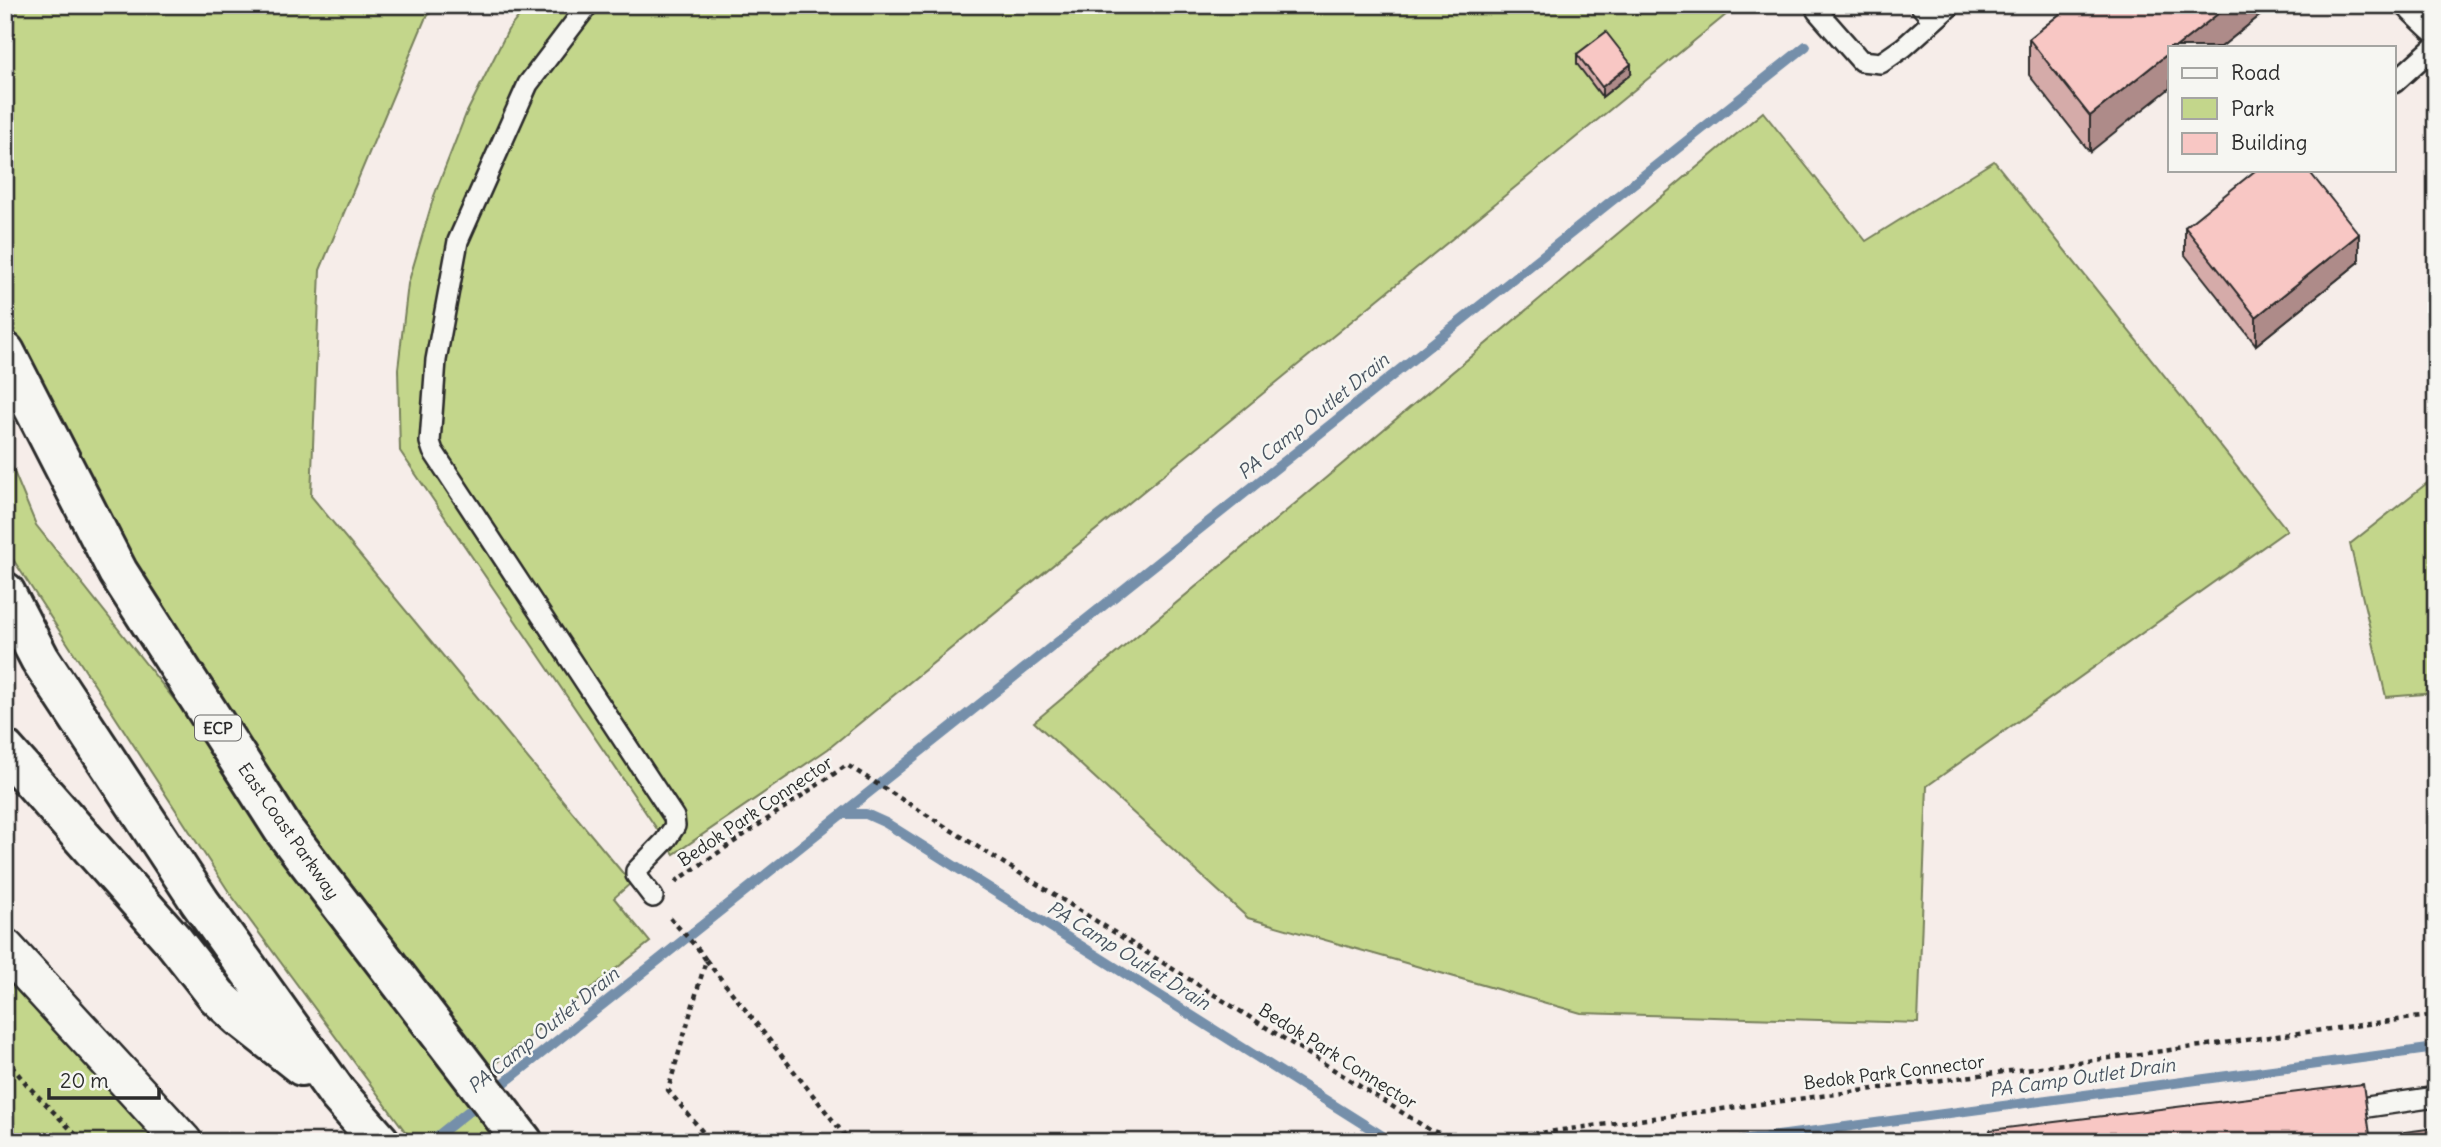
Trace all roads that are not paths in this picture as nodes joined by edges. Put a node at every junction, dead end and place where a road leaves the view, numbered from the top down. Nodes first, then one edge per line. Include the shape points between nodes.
1 (588, 5) edge
2 (1816, 5) edge
3 (1951, 5) edge
4 (2417, 5) edge
5 (1927, 13) edge
6 (2436, 23) edge
7 (2436, 45) edge
8 (2396, 81) edge
9 (5, 352) edge
10 (5, 592) edge
11 (5, 750) edge
12 (657, 903) road end
13 (5, 948) edge
14 (337, 1093) junction
15 (2436, 1097) edge
16 (2326, 1112) edge
17 (183, 1142) edge
18 (380, 1142) edge
19 (523, 1142) edge

1 - 12 lane via 528,83 458,241 436,360 430,442 674,817 675,826 665,841 636,871
2 - 5 lane via 1817,12 1861,61 1881,64 1904,47
3 - 5 lane
4 - 6 street
7 - 8 lane
9 - 19 highway, East Coast Parkway / ECP via 118,572 283,829
10 - 14 highway via 40,659 200,902
11 - 14 highway via 218,996
13 - 17 street
14 - 18 highway
15 - 16 lane

